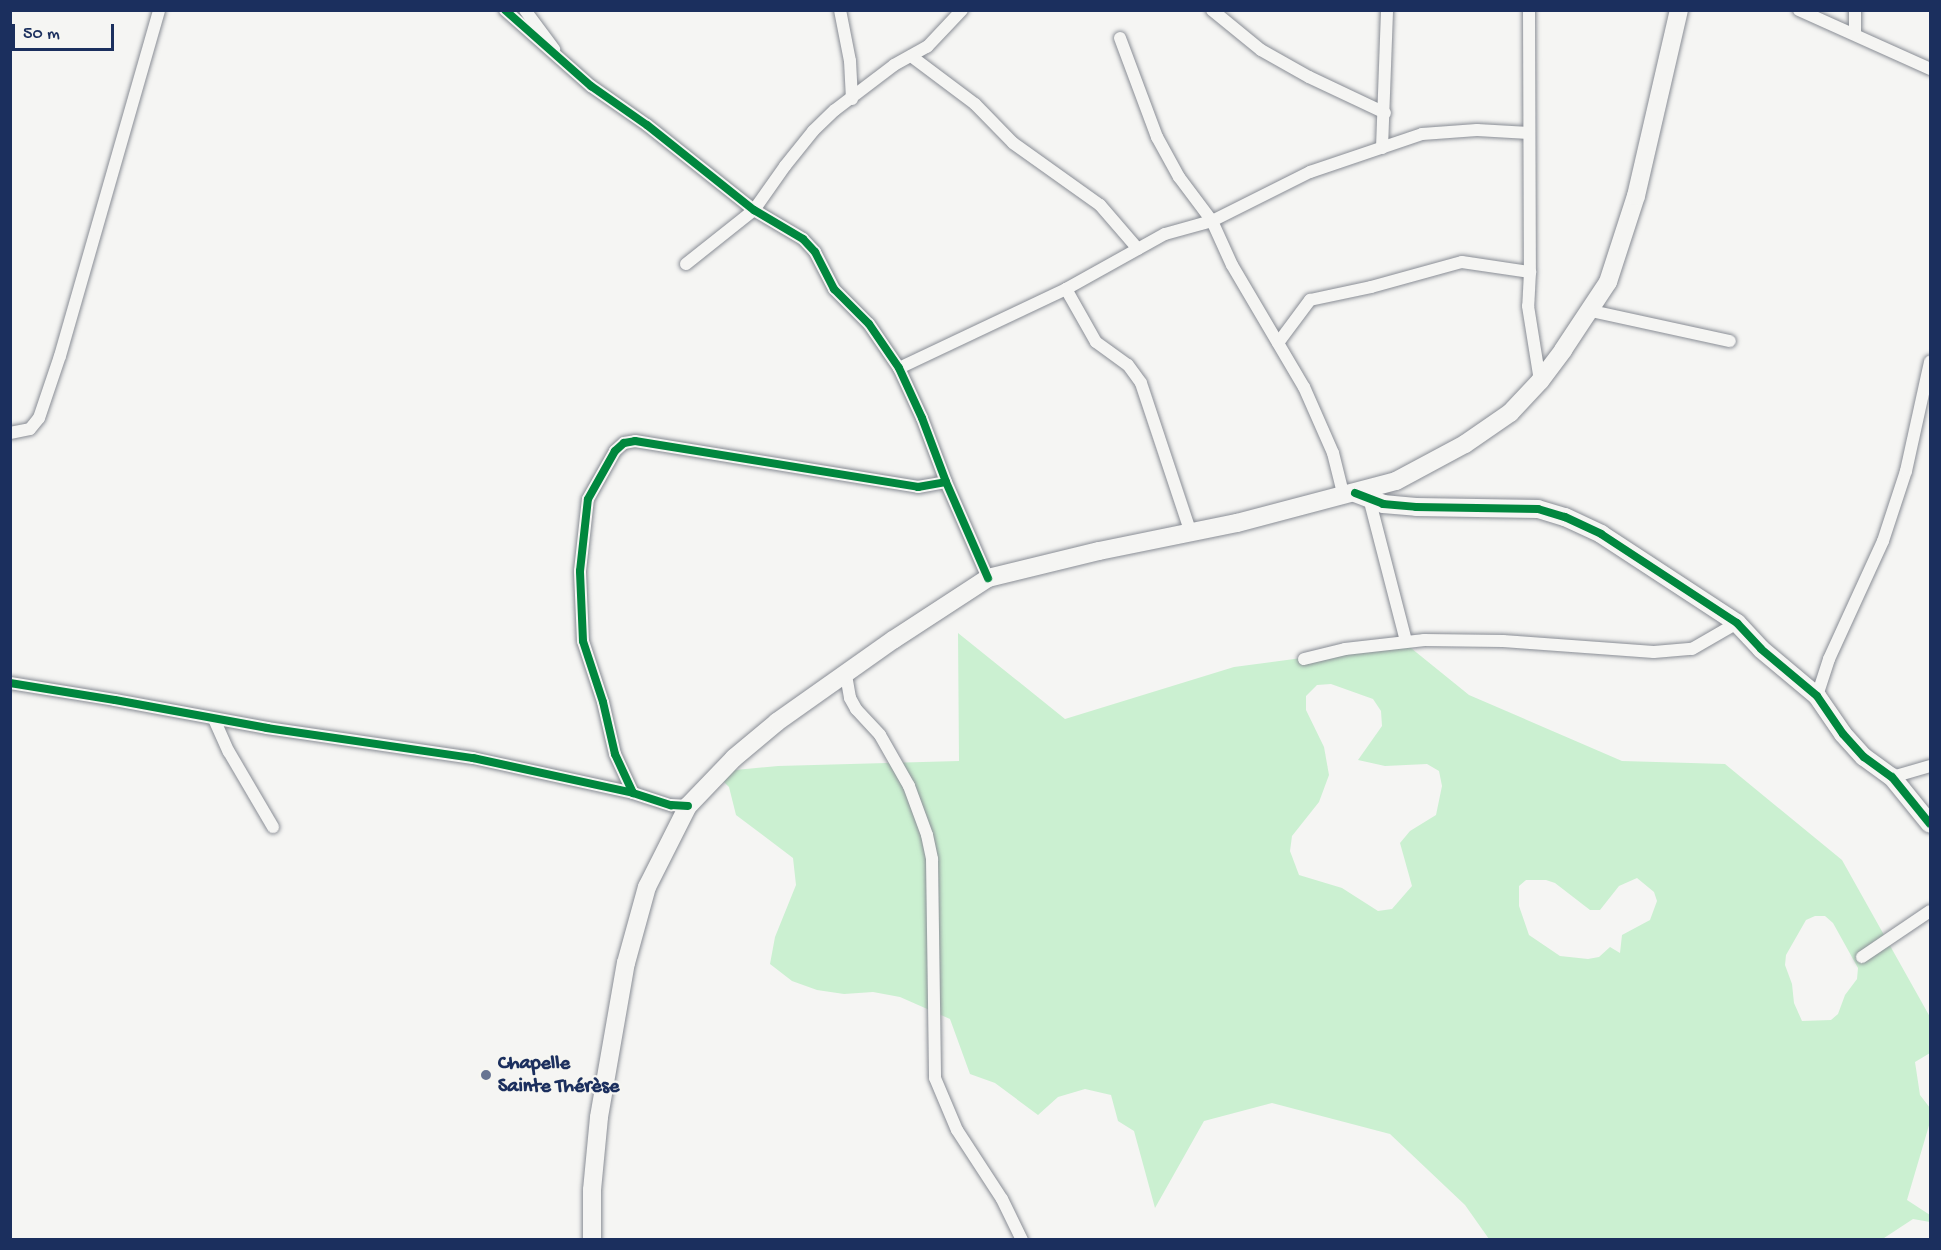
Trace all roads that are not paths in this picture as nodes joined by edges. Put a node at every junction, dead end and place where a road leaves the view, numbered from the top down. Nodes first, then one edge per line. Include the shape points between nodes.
1 (159, 10) edge
2 (505, 10) edge
3 (525, 10) edge
4 (840, 10) edge
5 (962, 10) edge
6 (1212, 10) edge
7 (1387, 10) edge
8 (1529, 10) edge
9 (1679, 10) edge
10 (1799, 10) edge
11 (1855, 10) edge
12 (1855, 33) junction
13 (1120, 38) dead end
14 (911, 56) junction
15 (567, 66) junction
16 (1930, 69) edge
17 (852, 99) junction
18 (1385, 113) junction
19 (1529, 133) junction
20 (1382, 148) junction
21 (754, 210) junction
22 (1212, 221) junction
23 (1138, 249) junction
24 (686, 264) dead end
25 (1530, 272) junction
26 (1066, 289) junction
27 (1591, 311) junction
28 (1730, 340) dead end
29 (1278, 344) junction
30 (1930, 362) edge
31 (898, 368) junction
32 (1539, 381) junction
33 (10, 433) edge
34 (946, 482) junction
35 (1356, 496) junction
36 (1191, 532) junction
37 (988, 578) junction
38 (1737, 623) junction
39 (1406, 641) junction
40 (1304, 658) dead end
41 (846, 675) junction
42 (10, 683) edge
43 (1817, 696) junction
44 (214, 719) junction
45 (1930, 766) edge
46 (1892, 777) junction
47 (633, 793) junction
48 (688, 806) junction
49 (1930, 824) edge
50 (273, 827) dead end
51 (1930, 911) edge
52 (1862, 957) dead end
53 (592, 1239) edge
54 (1022, 1239) edge

1 - 33 street via 39,418 30,429
2 - 15 street
3 - 15 street
4 - 17 street
5 - 14 street via 927,47
6 - 18 street via 1261,50
7 - 18 street
8 - 19 street
9 - 27 main road via 1636,196 1608,282
10 - 12 street
11 - 12 street
12 - 16 street
13 - 22 street via 1157,137 1179,177
14 - 17 street
14 - 23 street via 975,105 1013,143 1100,205
15 - 21 street
17 - 21 street via 813,130
18 - 20 street
19 - 20 street via 1477,130 1422,134
19 - 25 street
20 - 22 street via 1310,172
21 - 24 street
21 - 31 street via 803,239 834,289 869,324
22 - 23 street via 1165,234
22 - 29 street via 1232,265
23 - 26 street
25 - 29 street via 1462,262 1310,300
25 - 32 street via 1528,306
26 - 31 street
26 - 36 street via 1096,342 1128,365 1141,383
27 - 28 street
27 - 32 main road
29 - 35 street via 1304,387
30 - 43 street via 1906,471 1883,541 1829,659
31 - 34 street
32 - 35 main road via 1510,413 1465,444 1396,481
34 - 37 street
34 - 47 street via 918,487 635,441 615,450 588,499 580,571 583,641 615,754
35 - 36 main road
35 - 38 main road via 1383,504 1538,510 1565,517 1601,534
35 - 39 street
36 - 37 main road
37 - 41 main road
38 - 39 street via 1692,649 1654,652 1503,641
38 - 43 main road via 1761,649
39 - 40 street
41 - 48 main road via 754,739
41 - 54 street via 853,703 880,735 909,786 927,835 932,860 934,1078 953,1122 1002,1199
42 - 44 street
43 - 46 main road via 1864,757
44 - 47 street via 473,758
44 - 50 street
45 - 46 street
46 - 49 main road
47 - 48 street
48 - 53 main road via 647,887 626,963 599,1117
51 - 52 street

